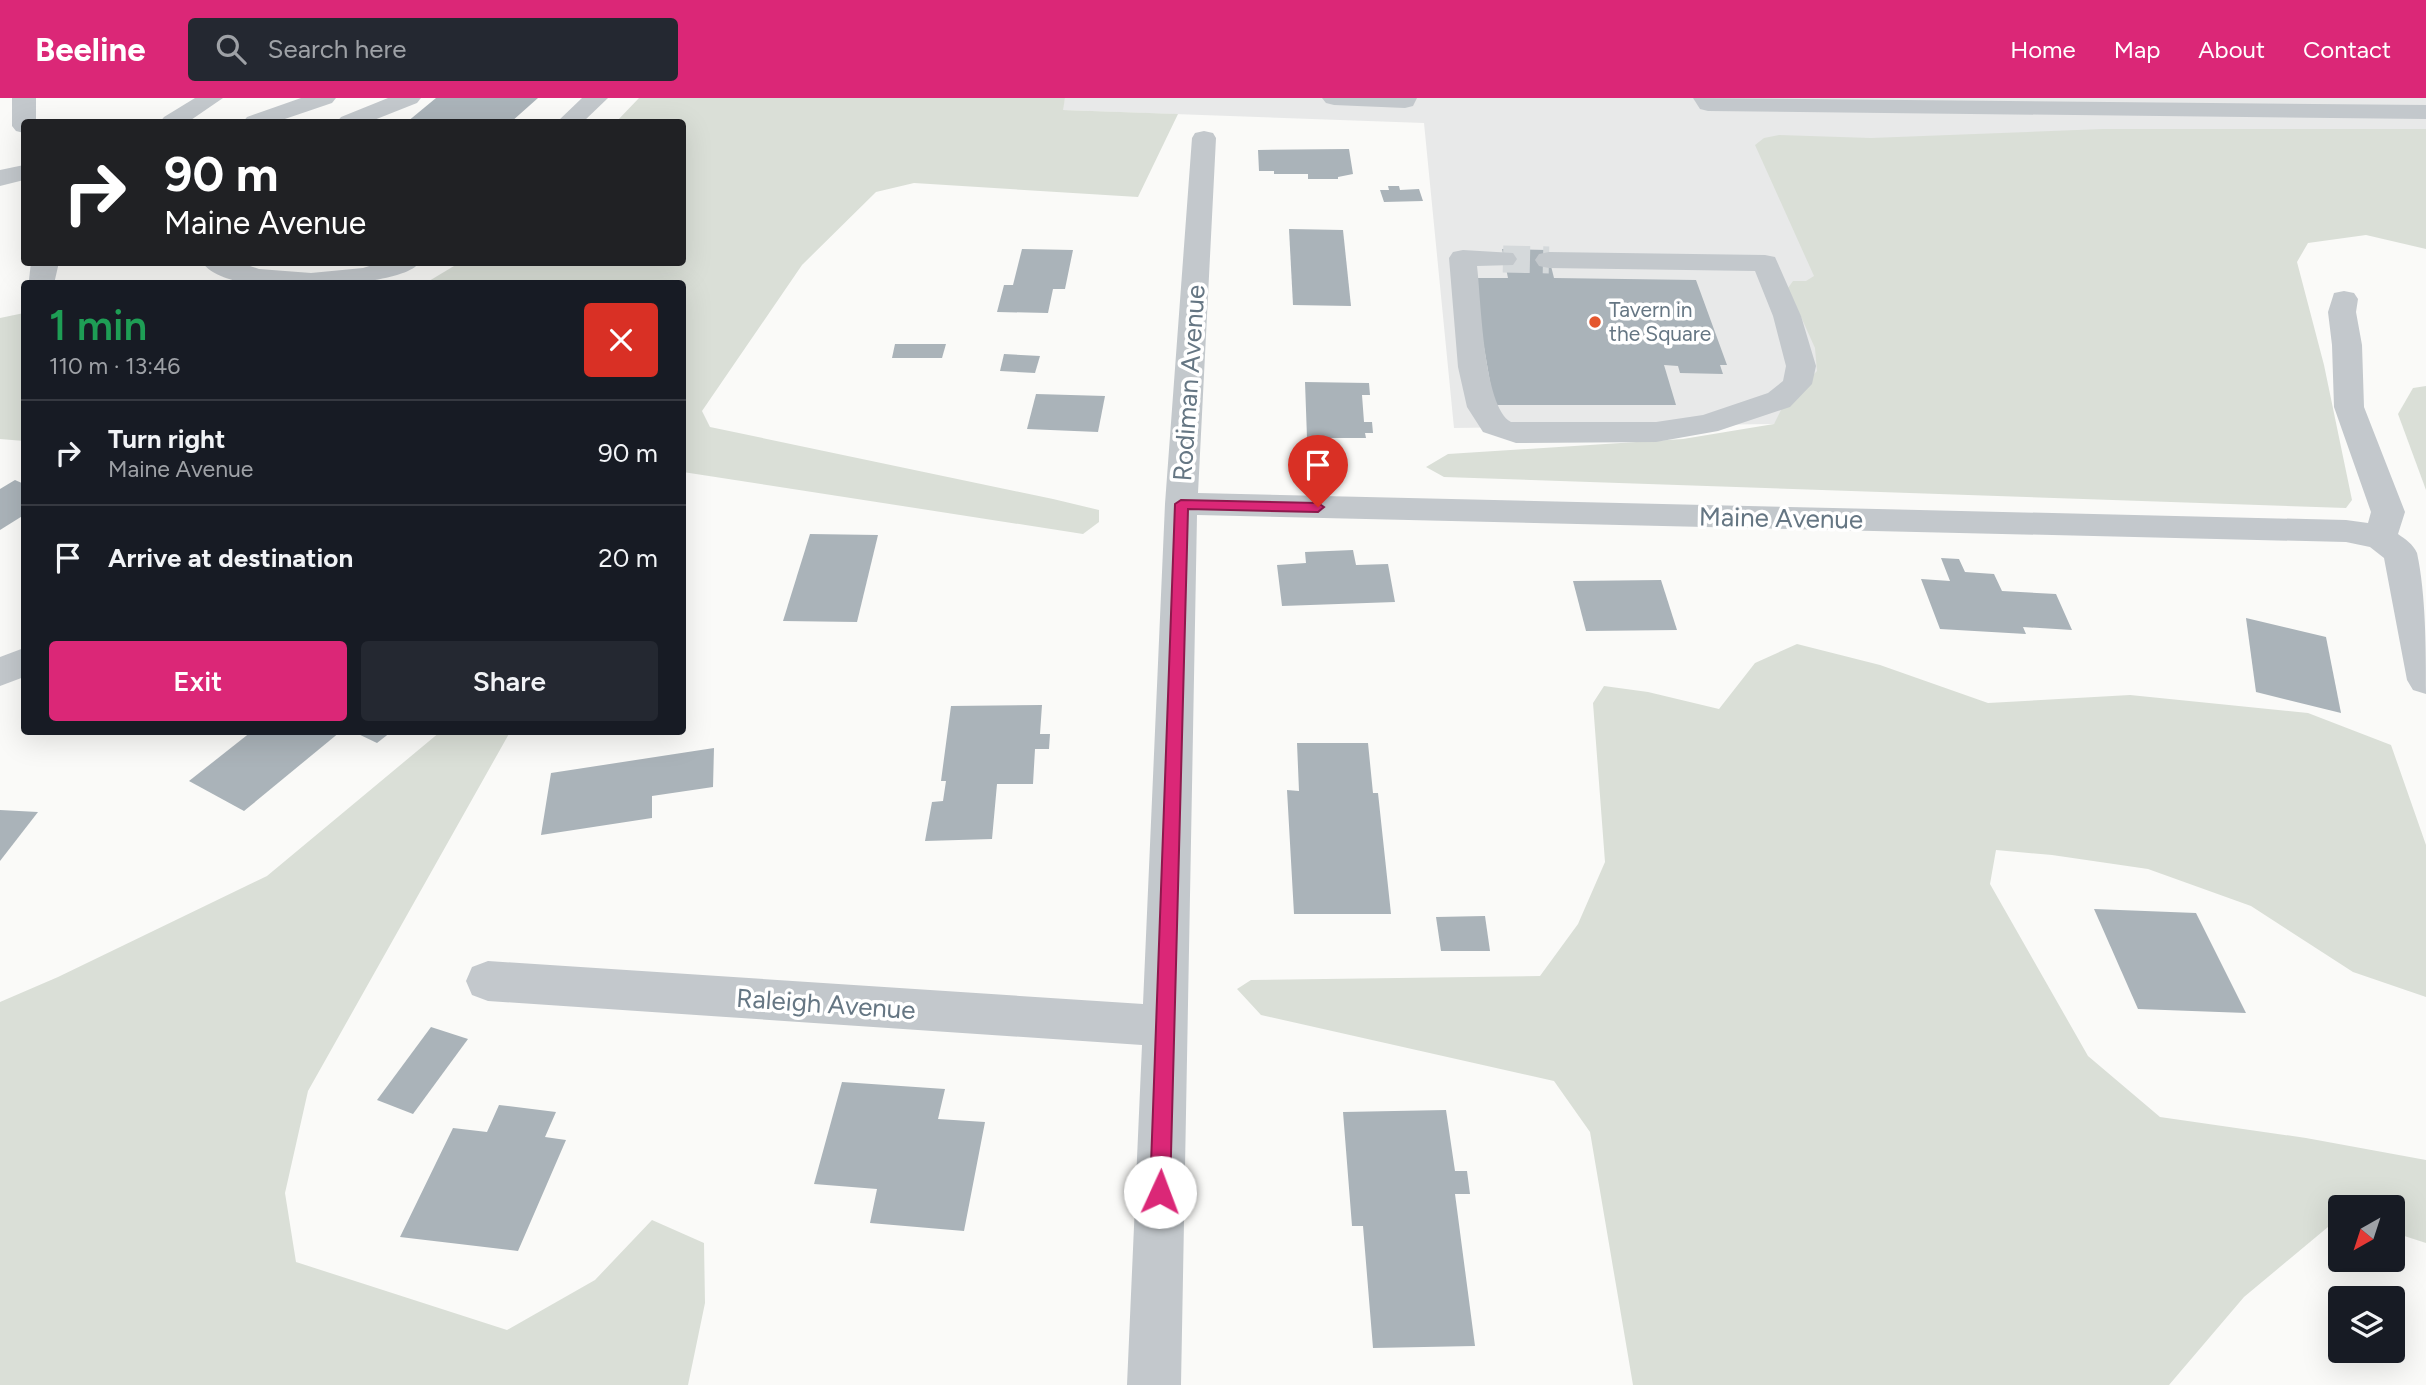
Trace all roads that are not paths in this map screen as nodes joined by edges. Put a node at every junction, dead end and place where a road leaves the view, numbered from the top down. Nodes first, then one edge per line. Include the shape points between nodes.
1 (24, 98) edge
2 (211, 98) edge
3 (324, 98) edge
4 (409, 98) edge
5 (596, 98) edge
6 (1334, 98) edge
7 (1405, 98) edge
8 (1706, 101) edge
9 (2426, 112) edge
10 (24, 119) edge
11 (177, 119) edge
12 (272, 119) edge
13 (356, 119) edge
14 (572, 119) edge
15 (1204, 138) dead end
16 (21, 174) edge
17 (0, 178) edge
18 (1503, 259) tunnel mouth
19 (1549, 260) tunnel mouth
20 (225, 266) edge
21 (398, 266) edge
22 (308, 280) edge
23 (355, 280) edge
24 (2344, 299) dead end
25 (1181, 504) junction
26 (2380, 537) junction
27 (21, 663) edge
28 (0, 672) edge
29 (2426, 680) edge
30 (488, 981) dead end
31 (1165, 1026) junction
32 (1154, 1385) edge

1 - 10 street
2 - 11 street
3 - 12 street
4 - 13 street
5 - 14 street
6 - 7 street
8 - 9 street
15 - 25 street, Rodiman Avenue
16 - 17 street
18 - 19 street via 1463,258 1476,387 1485,416 1497,428 1516,433 1657,432 1707,424 1779,400 1797,384 1798,353 1765,263
20 - 22 street via 246,274
21 - 23 street
24 - 26 street via 2349,407 2388,512
25 - 26 street, Maine Avenue via 2288,529
25 - 31 street, Rodiman Avenue
26 - 29 street via 2400,552
27 - 28 street
30 - 31 street, Raleigh Avenue
31 - 32 street, Rodiman Avenue

